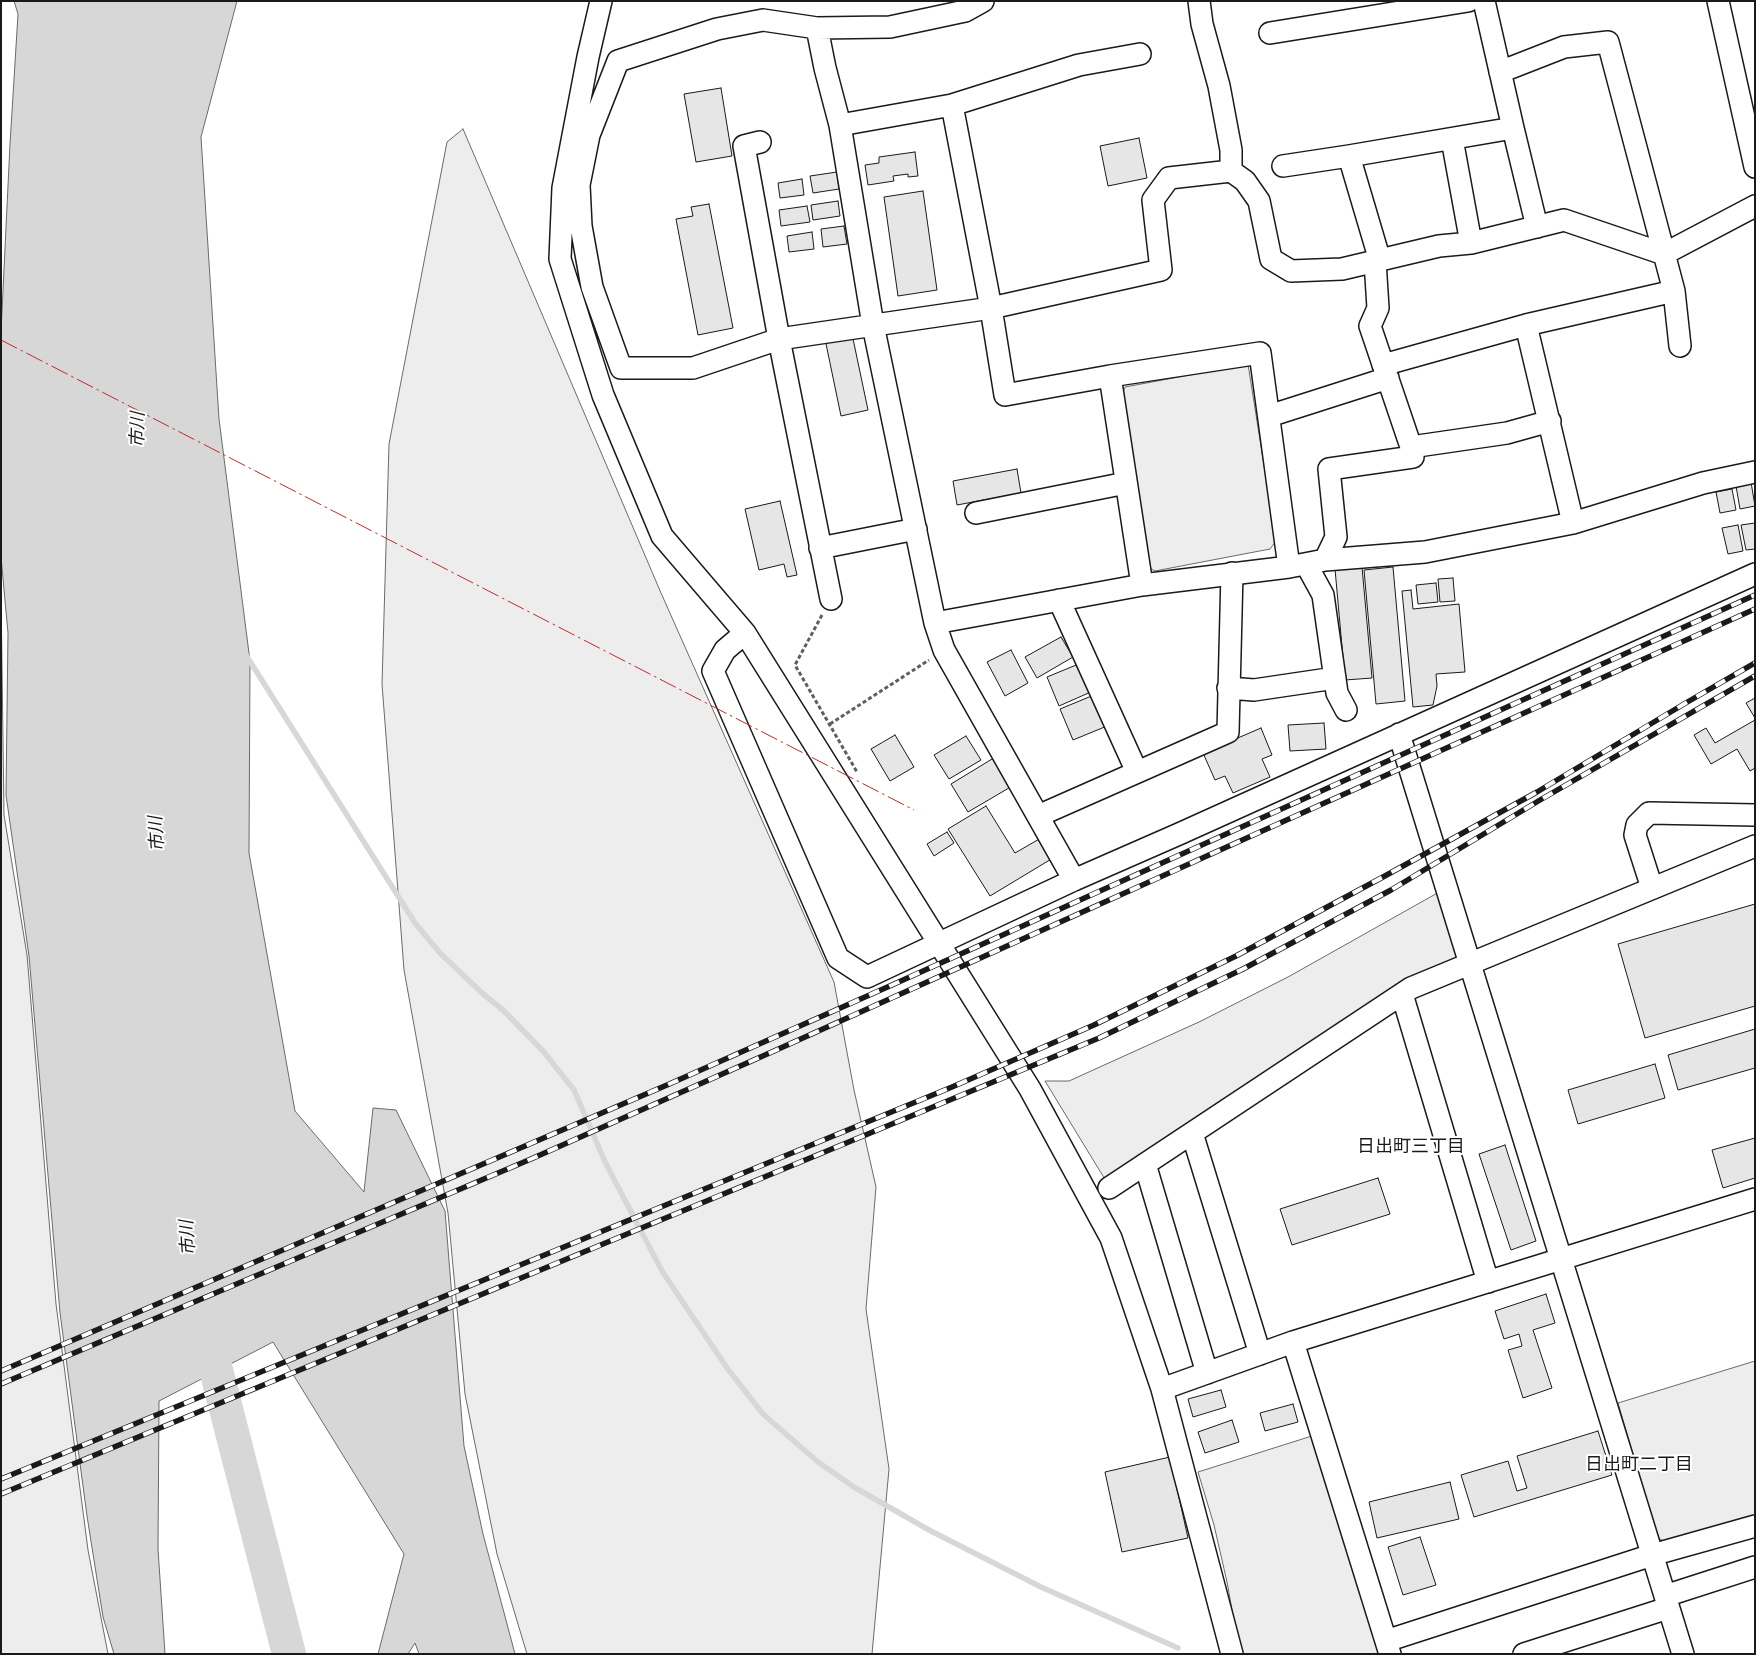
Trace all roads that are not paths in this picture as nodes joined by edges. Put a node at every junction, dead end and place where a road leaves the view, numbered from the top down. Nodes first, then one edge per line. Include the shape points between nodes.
1 (601, 1) edge
2 (983, 1) edge
3 (1199, 1) edge
4 (1468, 1) edge
5 (1484, 1) edge
6 (1718, 1) edge
7 (817, 28) junction
8 (1270, 32) dead end
9 (1140, 54) dead end
10 (1500, 72) junction
11 (952, 105) junction
12 (840, 126) junction
13 (1512, 128) junction
14 (1452, 139) junction
15 (760, 142) dead end
16 (1349, 156) junction
17 (1282, 166) dead end
18 (1755, 167) edge
19 (1231, 171) junction
20 (571, 187) junction
21 (1755, 206) edge
22 (1537, 227) junction
23 (1471, 243) junction
24 (1664, 254) junction
25 (1376, 261) junction
26 (1674, 291) junction
27 (991, 308) junction
28 (873, 325) junction
29 (1526, 325) junction
30 (779, 340) junction
31 (1680, 346) dead end
32 (1385, 372) junction
33 (1110, 376) junction
34 (1269, 416) junction
35 (1550, 421) junction
36 (1411, 447) junction
37 (1755, 472) edge
38 (1126, 483) junction
39 (976, 512) dead end
40 (1573, 523) junction
41 (916, 529) junction
42 (820, 548) junction
43 (1306, 564) junction
44 (1232, 573) junction
45 (1755, 574) edge
46 (1142, 585) junction
47 (831, 599) road end
48 (1059, 600) junction
49 (936, 622) junction
50 (745, 633) junction
51 (1335, 678) junction
52 (1228, 688) junction
53 (1346, 710) dead end
54 (1399, 734) junction
55 (1138, 772) junction
56 (1755, 815) edge
57 (1038, 816) junction
58 (1755, 846) edge
59 (1074, 880) junction
60 (1652, 888) junction
61 (939, 944) junction
62 (1470, 962) junction
63 (1402, 994) junction
64 (1192, 1133) junction
65 (1145, 1164) junction
66 (1109, 1188) dead end
67 (1755, 1199) edge
68 (1560, 1259) junction
69 (1488, 1282) junction
70 (1293, 1342) junction
71 (1260, 1354) junction
72 (1207, 1373) junction
73 (1162, 1389) junction
74 (1755, 1526) edge
75 (1652, 1555) junction
76 (1755, 1567) edge
77 (1666, 1602) junction
78 (1388, 1647) edge
79 (1232, 1654) edge
80 (1524, 1654) edge
81 (1683, 1654) edge

1 - 20 street via 588,57
2 - 7 street via 965,11 890,27
3 - 19 street via 1219,86 1231,150
4 - 8 street
5 - 10 street
6 - 18 street
7 - 12 street
7 - 20 street via 763,20 717,29 618,61
9 - 11 street via 1079,65
10 - 13 street
10 - 24 street via 1564,47 1608,42
11 - 12 street
11 - 27 street
12 - 28 street
13 - 14 street
13 - 22 street
14 - 16 street
14 - 23 street
15 - 30 street via 744,146
16 - 17 street
16 - 25 street via 1378,254
19 - 25 street via 1245,181 1259,201 1271,259 1291,271 1342,269
19 - 27 street via 1169,178 1153,200 1161,270
20 - 30 street via 592,287 621,368 693,368
20 - 50 street via 560,259 603,395 662,536
21 - 24 street
22 - 23 street
22 - 24 street via 1564,220
23 - 25 street via 1439,246
24 - 26 street
25 - 32 street via 1378,308 1370,326
26 - 29 street
26 - 31 street
27 - 28 street
27 - 33 street via 1005,395
28 - 30 street
28 - 41 street
29 - 32 street
29 - 35 street
30 - 42 street
32 - 34 street
32 - 36 street
33 - 34 street via 1260,353
33 - 38 street
34 - 43 street
35 - 36 street via 1508,433
35 - 40 street
36 - 43 street via 1413,456 1329,470 1336,537
37 - 40 street via 1703,483
38 - 39 street
38 - 46 street
40 - 43 street via 1425,552
41 - 42 street
41 - 49 street
42 - 47 street
43 - 44 street
43 - 51 street via 1323,595
44 - 46 street
44 - 52 street
45 - 54 street
46 - 48 street
48 - 49 street
48 - 55 street
49 - 57 street via 944,650
50 - 61 street
50 - 61 street via 725,650 713,671 838,958 867,977
51 - 52 street via 1254,690
51 - 53 street via 1337,693
52 - 55 street via 1228,732
54 - 59 street
54 - 62 street
55 - 57 street
56 - 60 street via 1649,813 1637,825 1636,835
57 - 59 street
58 - 60 street
59 - 61 street
60 - 62 street
61 - 73 street via 1030,1089 1111,1238
62 - 63 street
62 - 68 street
63 - 64 street
63 - 69 street
64 - 65 street
64 - 71 street
65 - 66 street
65 - 72 street
67 - 68 street
68 - 69 street
68 - 75 street
69 - 70 street
70 - 71 street
70 - 78 street
71 - 72 street
72 - 73 street
73 - 79 street
74 - 75 street
75 - 77 street
75 - 78 street
76 - 77 street
77 - 80 street
77 - 81 street

